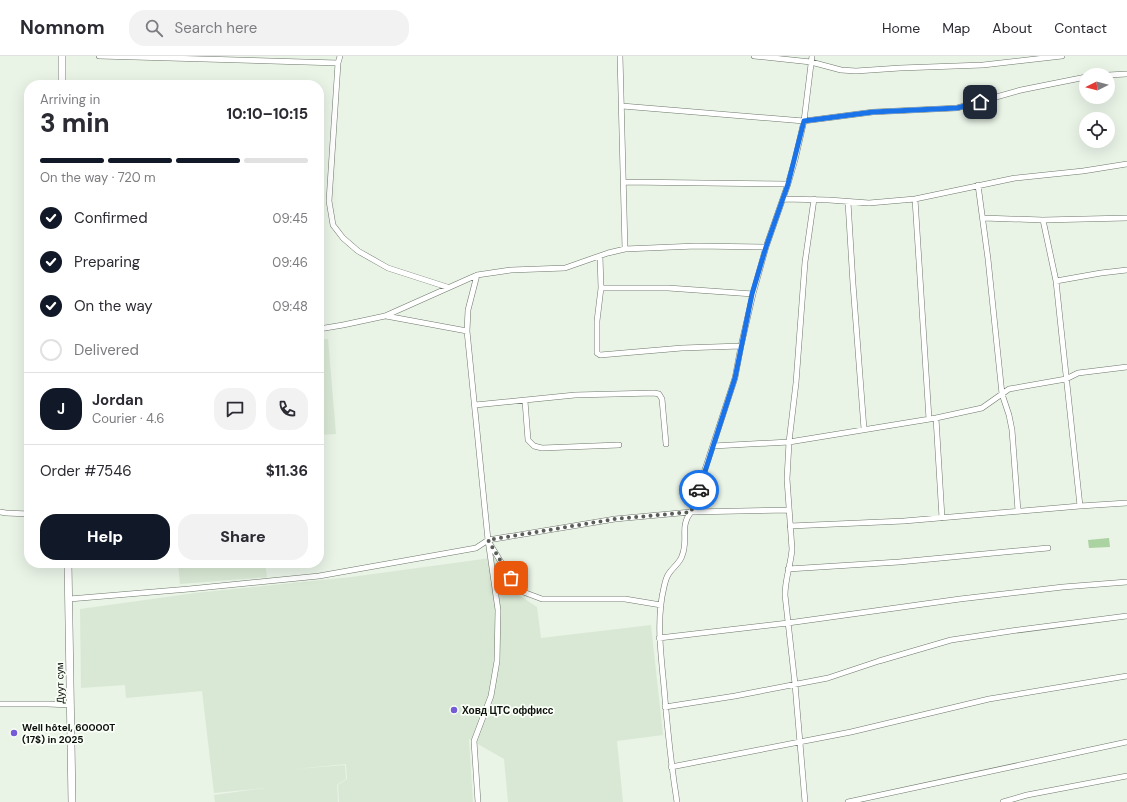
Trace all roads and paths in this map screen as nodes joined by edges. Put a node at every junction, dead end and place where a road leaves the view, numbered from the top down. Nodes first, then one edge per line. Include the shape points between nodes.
1 (62, 56) edge
2 (99, 56) edge
3 (340, 56) edge
4 (620, 56) edge
5 (754, 56) edge
6 (812, 56) edge
7 (1062, 56) edge
8 (811, 62) junction
9 (338, 63) junction
10 (1127, 74) edge
11 (1115, 75) edge
12 (1079, 78) edge
13 (62, 80) edge
14 (622, 106) junction
15 (804, 121) junction
16 (1127, 164) edge
17 (624, 182) junction
18 (788, 184) junction
19 (978, 185) junction
20 (915, 198) junction
21 (783, 199) junction
22 (814, 199) junction
23 (848, 202) junction
24 (983, 218) junction
25 (1127, 218) edge
26 (1043, 220) junction
27 (766, 247) junction
28 (626, 249) junction
29 (600, 256) junction
30 (1127, 270) edge
31 (476, 275) junction
32 (1056, 281) junction
33 (447, 287) junction
34 (601, 288) junction
35 (752, 294) junction
36 (385, 316) junction
37 (324, 327) edge
38 (467, 331) junction
39 (741, 346) junction
40 (1127, 367) edge
41 (1127, 370) edge
42 (1066, 379) junction
43 (1002, 394) junction
44 (525, 401) junction
45 (475, 405) junction
46 (936, 418) junction
47 (929, 419) junction
48 (864, 429) junction
49 (789, 442) junction
50 (666, 444) dead end
51 (619, 445) dead end
52 (713, 446) junction
53 (1127, 503) edge
54 (1080, 506) junction
55 (789, 510) junction
56 (1018, 511) junction
57 (0, 512) edge
58 (691, 512) junction
59 (24, 514) edge
60 (942, 518) junction
61 (790, 526) junction
62 (488, 540) junction
63 (1048, 548) dead end
64 (68, 568) edge
65 (788, 569) junction
66 (1127, 582) edge
67 (69, 599) junction
68 (661, 605) junction
69 (1127, 616) edge
70 (788, 623) junction
71 (659, 638) junction
72 (1127, 676) edge
73 (795, 684) junction
74 (0, 704) edge
75 (71, 705) junction
76 (665, 707) junction
77 (800, 742) junction
78 (1127, 742) edge
79 (671, 767) junction
80 (1127, 776) edge
81 (72, 802) edge
82 (478, 802) edge
83 (677, 802) edge
84 (806, 802) edge
85 (848, 802) edge
86 (1003, 802) edge

1 - 13 main road
2 - 9 street
3 - 9 street
4 - 14 street
5 - 8 street
6 - 8 street
7 - 8 street via 983,65 856,71
8 - 15 street
9 - 33 street via 329,201 333,225 358,251 388,268
10 - 11 street
12 - 15 street via 1022,90 957,108 873,112
14 - 15 street
14 - 17 street
15 - 18 street
16 - 19 street
17 - 18 street
17 - 28 street
18 - 21 street
19 - 20 street
19 - 24 street
20 - 23 street via 869,203
20 - 47 street
21 - 22 street
21 - 27 street
22 - 23 street
22 - 49 street via 805,262
23 - 48 street
24 - 26 street
24 - 43 street
25 - 26 street
26 - 32 street
27 - 28 street
27 - 35 street
28 - 29 street
29 - 31 street via 565,268 511,270
29 - 34 street
30 - 32 street
31 - 33 street
31 - 38 street via 468,310
32 - 42 street
33 - 36 street
34 - 35 street via 668,288
34 - 39 street via 597,321 597,353 600,355
35 - 39 street
36 - 37 street
36 - 38 street
38 - 45 street
39 - 52 street via 735,378
40 - 41 street
40 - 42 street via 1078,373
42 - 43 street via 1009,389
42 - 54 street
43 - 46 street via 982,408
43 - 56 street via 1012,430
44 - 45 street
44 - 50 street via 575,395 654,392 662,399
44 - 51 street via 528,440 534,446 554,448
45 - 62 street
46 - 47 street
46 - 60 street
47 - 48 street
48 - 49 street
49 - 52 street
49 - 55 street
52 - 58 street
53 - 54 street
54 - 56 street
55 - 58 street
55 - 61 street
56 - 60 street
57 - 59 street
58 - 62 street via 615,519
58 - 68 street via 684,524 685,547 682,557 668,575
60 - 61 street
61 - 65 street via 792,549
62 - 67 street via 476,548 319,576
62 - 68 street via 518,590 542,599 625,599
62 - 82 street via 498,610 497,662 491,696 474,741
63 - 65 street via 900,562
64 - 67 main road, Дуут сум
65 - 70 street via 785,595
66 - 70 street via 960,599
67 - 75 main road, Дуут сум
68 - 71 street
69 - 73 street via 951,640 828,678
70 - 71 street
70 - 73 street
71 - 76 street
72 - 77 street via 989,699 897,722
73 - 76 street
73 - 77 street
74 - 75 street
75 - 81 main road, Дуут сум
76 - 79 street
77 - 79 street
77 - 84 street
78 - 85 street
79 - 83 street
80 - 86 street

